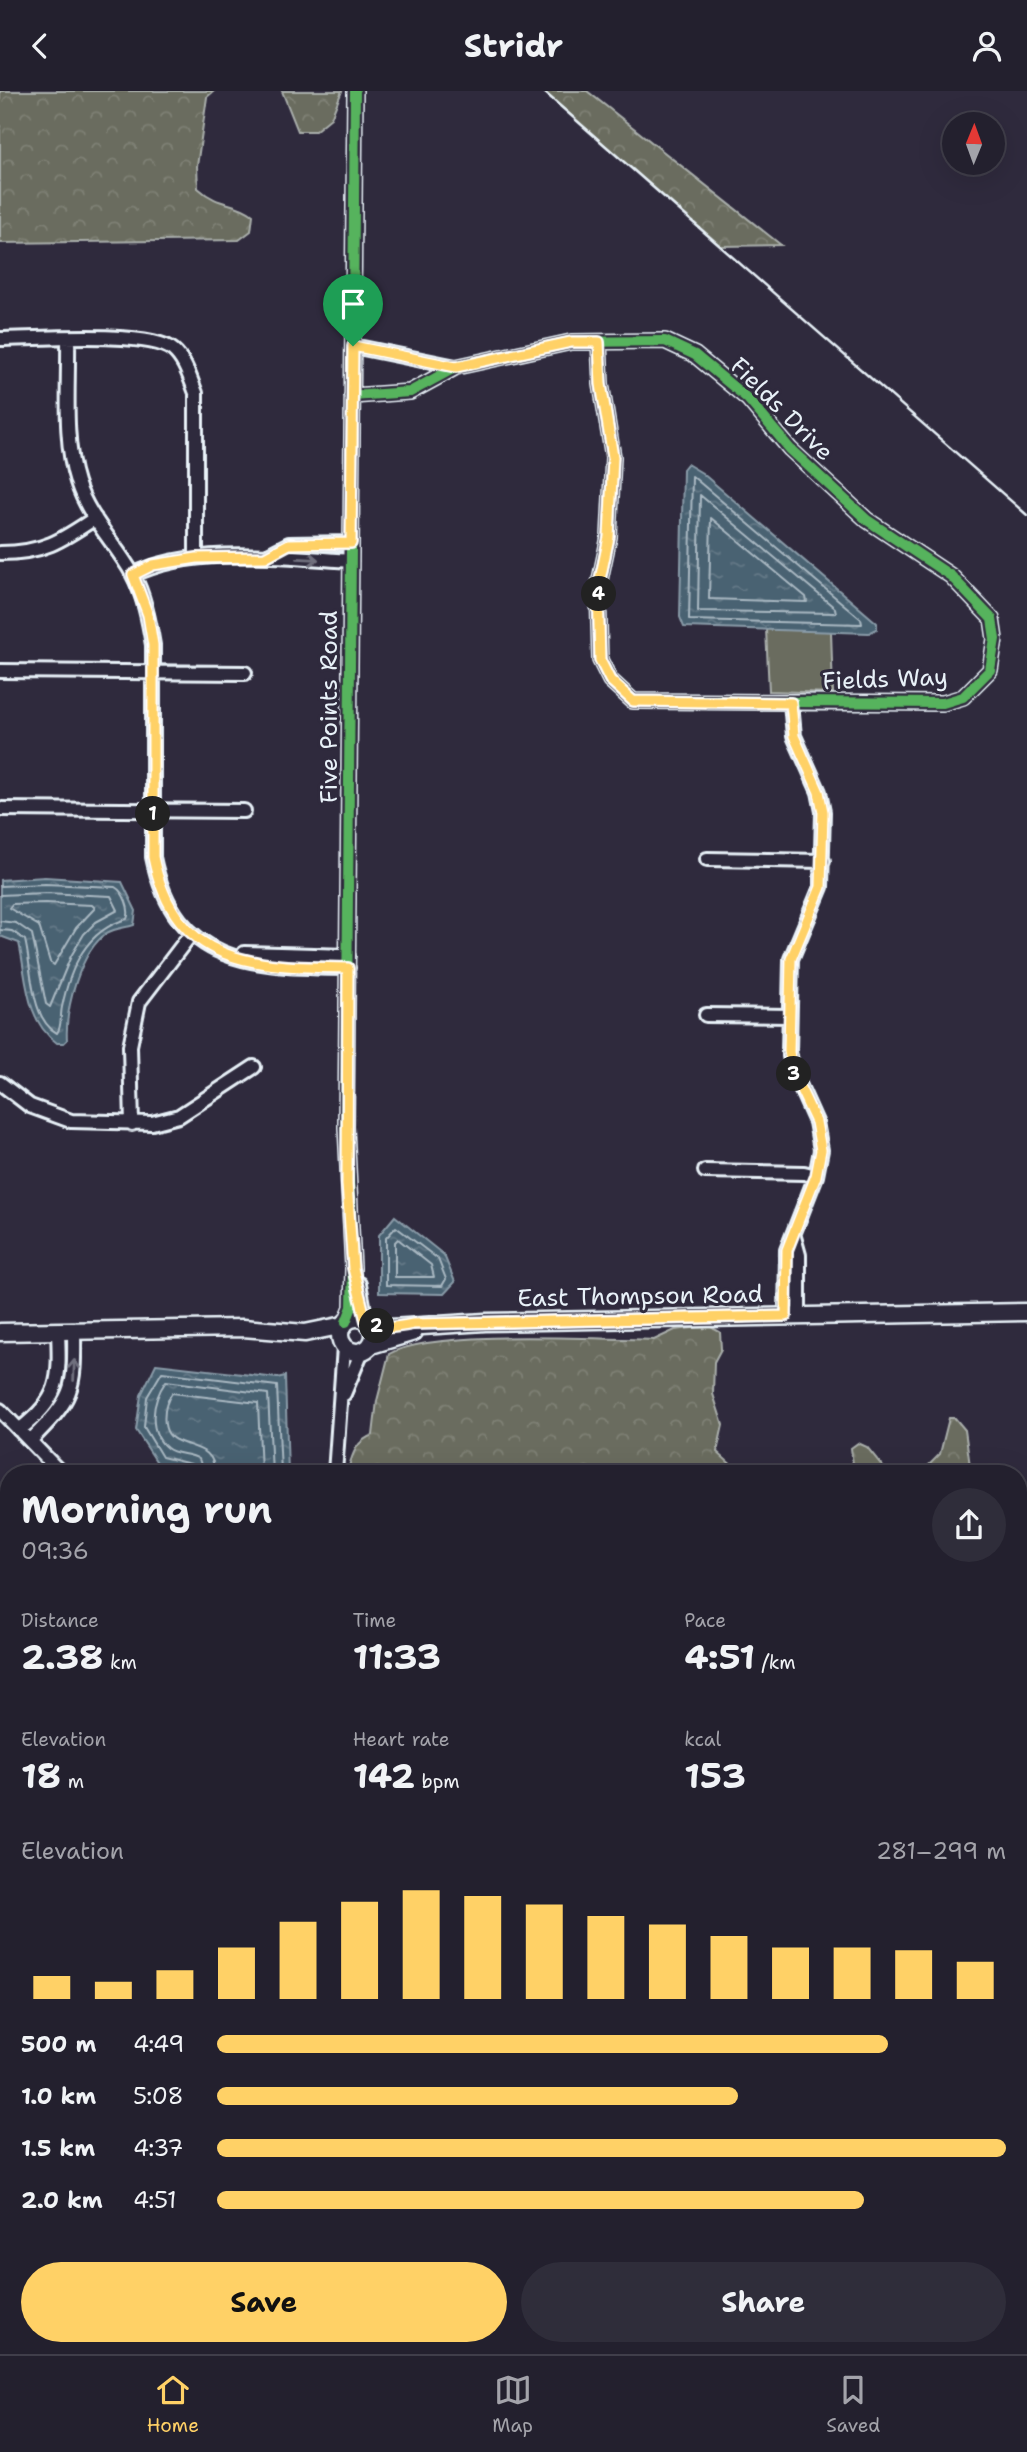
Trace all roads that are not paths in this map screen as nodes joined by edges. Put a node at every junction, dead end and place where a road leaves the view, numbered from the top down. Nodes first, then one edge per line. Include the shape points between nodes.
1 (355, 91) edge
2 (0, 339) edge
3 (68, 339) junction
4 (599, 342) junction
5 (353, 346) junction
6 (456, 367) junction
7 (352, 396) junction
8 (95, 519) junction
9 (351, 543) junction
10 (0, 553) edge
11 (265, 557) junction
12 (197, 558) junction
13 (351, 561) junction
14 (133, 575) junction
15 (0, 671) edge
16 (154, 672) junction
17 (245, 673) dead end
18 (978, 685) joint
19 (791, 703) junction
20 (0, 809) edge
21 (153, 810) junction
22 (244, 810) dead end
23 (707, 859) dead end
24 (823, 861) junction
25 (191, 934) junction
26 (348, 962) junction
27 (706, 1015) dead end
28 (789, 1016) junction
29 (254, 1067) dead end
30 (0, 1083) edge
31 (132, 1124) junction
32 (705, 1171) dead end
33 (816, 1176) junction
34 (353, 1268) junction
35 (1027, 1312) edge
36 (792, 1316) junction
37 (368, 1323) junction
38 (345, 1324) junction
39 (421, 1326) junction
40 (66, 1331) junction
41 (0, 1332) edge
42 (305, 1333) junction
43 (344, 1346) junction
44 (367, 1348) junction
45 (343, 1398) junction
46 (49, 1401) junction
47 (0, 1410) edge
48 (60, 1410) junction
49 (19, 1430) junction
50 (30, 1441) junction
51 (53, 1465) edge
52 (336, 1465) edge

1 - 5 street, Five Points Road
2 - 3 street
3 - 8 street via 76,480
3 - 12 street via 138,338 172,349 187,370 196,393
4 - 6 street, Fields Drive via 571,342
4 - 18 street, Fields Drive via 665,341 695,355 748,399 790,449 867,520 951,576 992,619 993,659
4 - 19 street, Fields Way via 613,457 609,537 598,589 600,660 610,680 633,701
5 - 6 street, Fields Drive
5 - 7 street, Five Points Road
6 - 7 street, Fields Drive via 410,392
7 - 9 street, Five Points Road
8 - 10 street via 36,551
8 - 14 street
9 - 11 street via 289,544
9 - 13 street, Five Points Road
11 - 12 street
11 -> 13 street
12 - 14 street via 153,565
13 - 26 street, Five Points Road
14 - 16 street via 148,615
15 - 16 street
16 - 17 street
16 - 21 street
18 - 19 street, Fields Way via 964,697 943,703
19 - 24 street via 795,740 822,802
20 - 21 street
21 - 22 street
21 - 25 street via 153,857 159,886 173,914
23 - 24 street
24 - 28 street via 818,898 792,953
25 - 26 street via 234,952
25 - 31 street via 139,1002 130,1045
26 - 34 street, Five Points Road via 346,1139
27 - 28 street
28 - 33 street via 792,1068 820,1138
29 - 31 street via 179,1116
30 - 31 street via 48,1115 71,1122
32 - 33 street
33 - 36 street via 787,1250
34 - 37 street, Five Points Road
34 - 38 street, Five Points Road via 352,1307
35 - 36 main road, East Thompson Road
36 - 39 main road, East Thompson Road
37 - 38 main road via 356,1319
37 - 39 main road, East Thompson Road
37 - 44 main road via 374,1335
38 - 42 main road
38 - 43 main road via 340,1332
39 - 44 main road, East Thompson Road
40 - 41 main road
40 - 42 main road via 243,1328
40 - 46 street via 58,1381
48 -> 40 street via 74,1384
42 - 43 main road
43 - 44 main road via 351,1351
43 - 45 street
44 - 45 street
45 - 52 street
46 - 48 street
46 - 49 street
47 - 49 street
48 - 50 street
49 - 50 street
50 - 51 street

